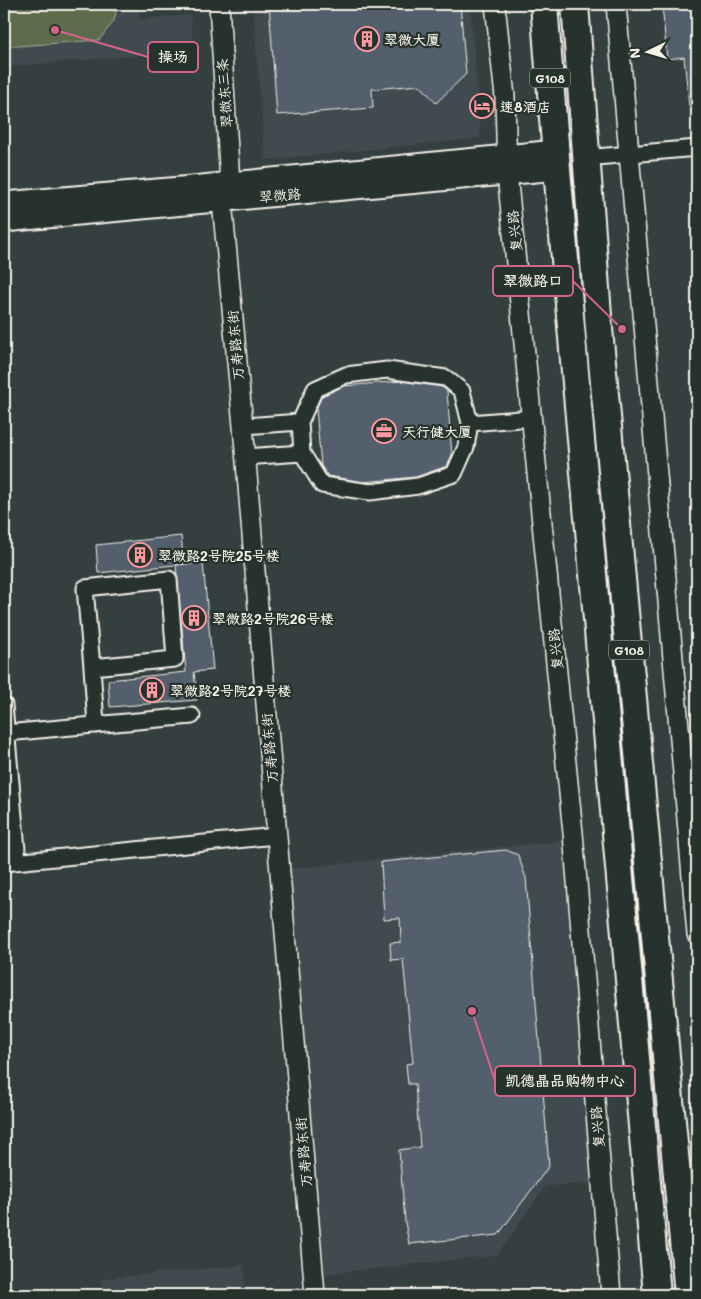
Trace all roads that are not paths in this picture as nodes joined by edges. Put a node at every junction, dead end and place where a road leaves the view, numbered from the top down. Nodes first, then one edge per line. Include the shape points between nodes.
1 (219, 4) edge
2 (495, 4) edge
3 (544, 4) edge
4 (574, 4) edge
5 (616, 4) edge
6 (697, 148) edge
7 (629, 154) junction
8 (585, 158) junction
9 (556, 160) junction
10 (507, 165) junction
11 (226, 192) junction
12 (4, 202) edge
13 (4, 221) edge
14 (532, 418) junction
15 (300, 422) junction
16 (470, 423) junction
17 (243, 426) junction
18 (302, 453) junction
19 (245, 457) junction
20 (92, 667) junction
21 (4, 705) edge
22 (192, 716) dead end
23 (96, 725) junction
24 (6, 733) junction
25 (276, 836) junction
26 (11, 862) edge
27 (697, 934) edge
28 (315, 1295) edge
29 (611, 1295) edge
30 (658, 1295) edge
31 (688, 1295) edge

1 - 11 street, 翠微东三条
2 - 10 street, 复兴路 via 505,97
3 - 9 highway, G108
4 - 8 highway, G108
5 - 7 street
6 - 7 street
7 - 8 street
7 - 27 street
8 - 31 highway, G108
9 - 10 main road, 翠微路
9 - 30 highway, G108
10 - 11 main road, 翠微路
10 - 14 street, 复兴路
11 - 12 main road, 翠微路
11 - 13 main road, 翠微路
11 - 17 street, 万寿路东街
14 - 16 street
14 - 29 street, 复兴路 via 573,833
15 - 16 street via 314,389 346,375 387,370 446,378 462,391
15 - 17 street
15 - 18 street
16 - 18 street via 466,447 454,474 418,486 370,492 322,485
17 - 19 street, 万寿路东街
18 - 19 street
19 - 25 street, 万寿路东街
20 - 20 street via 85,588 169,578 175,659
20 - 23 street
21 - 24 street
22 - 23 street
23 - 24 street
24 - 26 street
25 - 26 street
25 - 28 street, 万寿路东街

